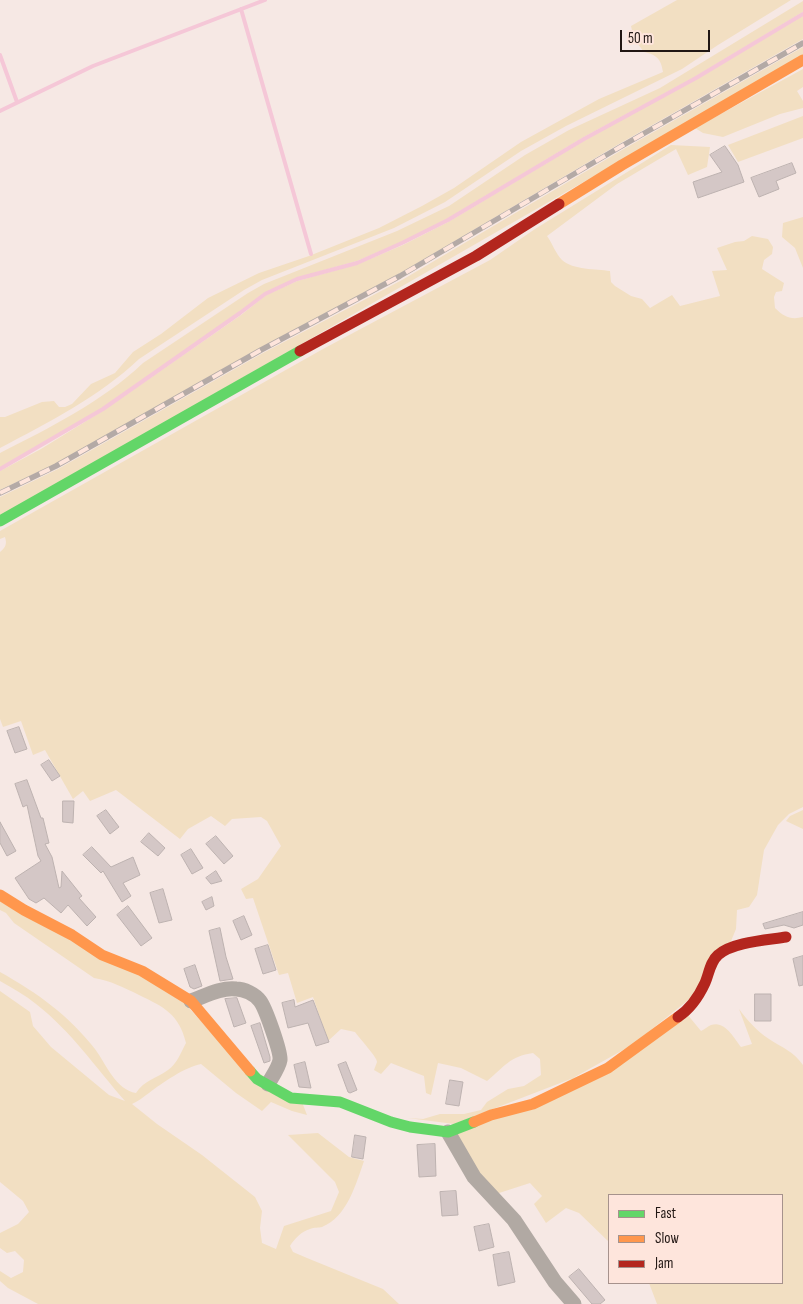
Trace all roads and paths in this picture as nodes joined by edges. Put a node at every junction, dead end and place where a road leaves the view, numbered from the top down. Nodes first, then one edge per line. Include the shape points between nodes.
1 (803, 60) edge
2 (0, 521) edge
3 (0, 882) edge
4 (3, 897) edge
5 (786, 937) dead end
6 (191, 1001) junction
7 (268, 1084) junction
8 (448, 1132) junction
9 (574, 1304) edge

1 - 2 street via 622,165 476,256 269,368
3 - 4 street
4 - 6 street via 102,955 142,971
5 - 8 street via 730,948 720,953 700,992 685,1012 608,1068 533,1104 491,1115
6 - 7 street via 257,1079
6 - 7 street via 236,988 261,1001 280,1056
7 - 8 street via 291,1098 340,1102 391,1122
8 - 9 street via 474,1177 514,1220 555,1282

